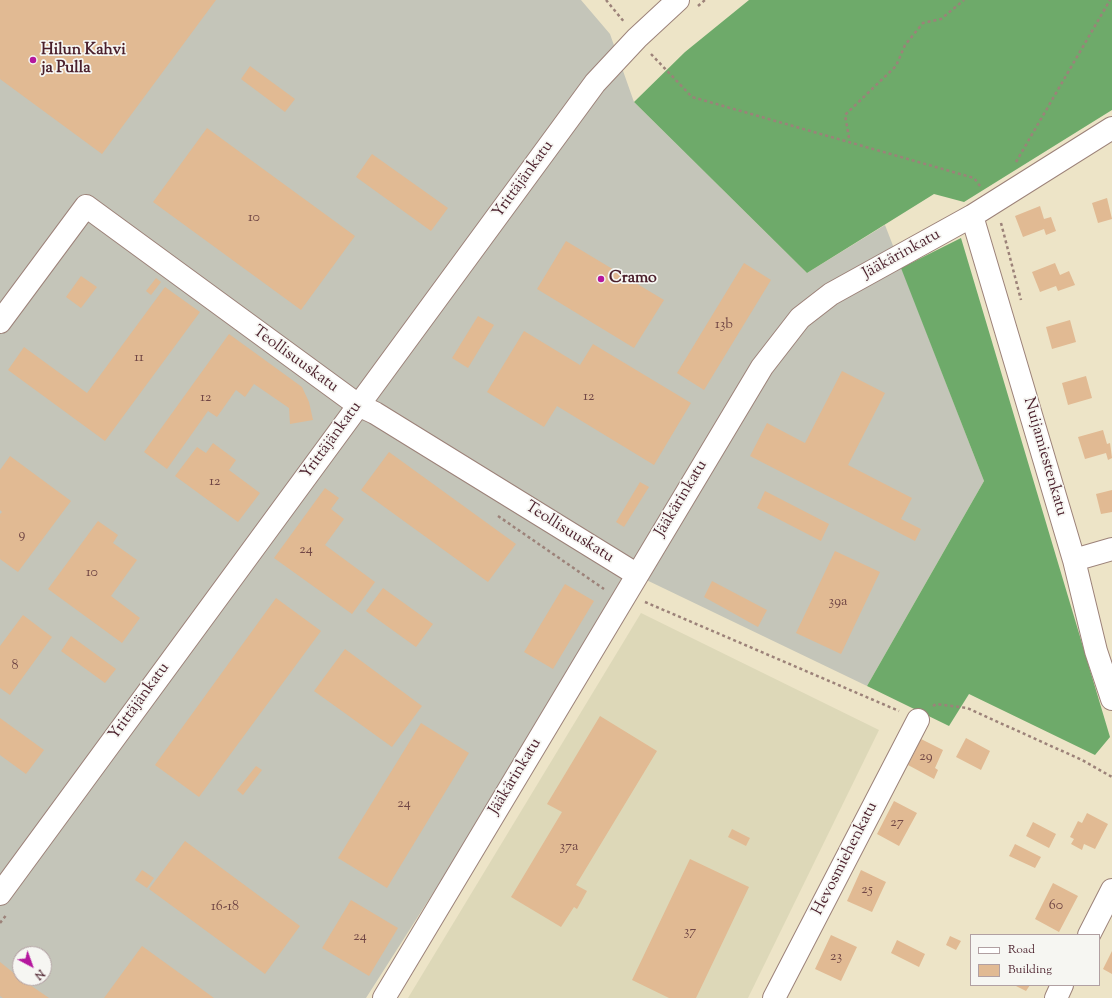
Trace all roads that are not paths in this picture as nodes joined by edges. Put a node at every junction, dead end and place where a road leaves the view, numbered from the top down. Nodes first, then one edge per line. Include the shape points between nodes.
1 (678, 0) edge
2 (1112, 128) edge
3 (972, 216) junction
4 (0, 322) edge
5 (358, 405) junction
6 (1112, 549) edge
7 (1074, 560) junction
8 (636, 574) junction
9 (1112, 699) edge
10 (918, 720) road end
11 (1112, 890) edge
12 (0, 894) edge
13 (1090, 934) edge
14 (1062, 986) edge
15 (384, 998) edge
16 (774, 998) edge
17 (1056, 998) edge

1 - 5 street, Yrittäjänkatu via 643,45 595,83
2 - 3 street, Jääkärinkatu
3 - 7 street, Nuijamiestenkatu
3 - 8 street, Jääkärinkatu via 831,294 800,318 762,367
4 - 5 street, Teollisuuskatu via 86,206
5 - 8 street, Teollisuuskatu
5 - 12 street, Yrittäjänkatu
6 - 7 street
7 - 9 street, Nuijamiestenkatu via 1096,651
8 - 15 street, Jääkärinkatu
10 - 16 street, Hevosmiehenkatu
11 - 13 street
14 - 17 street

